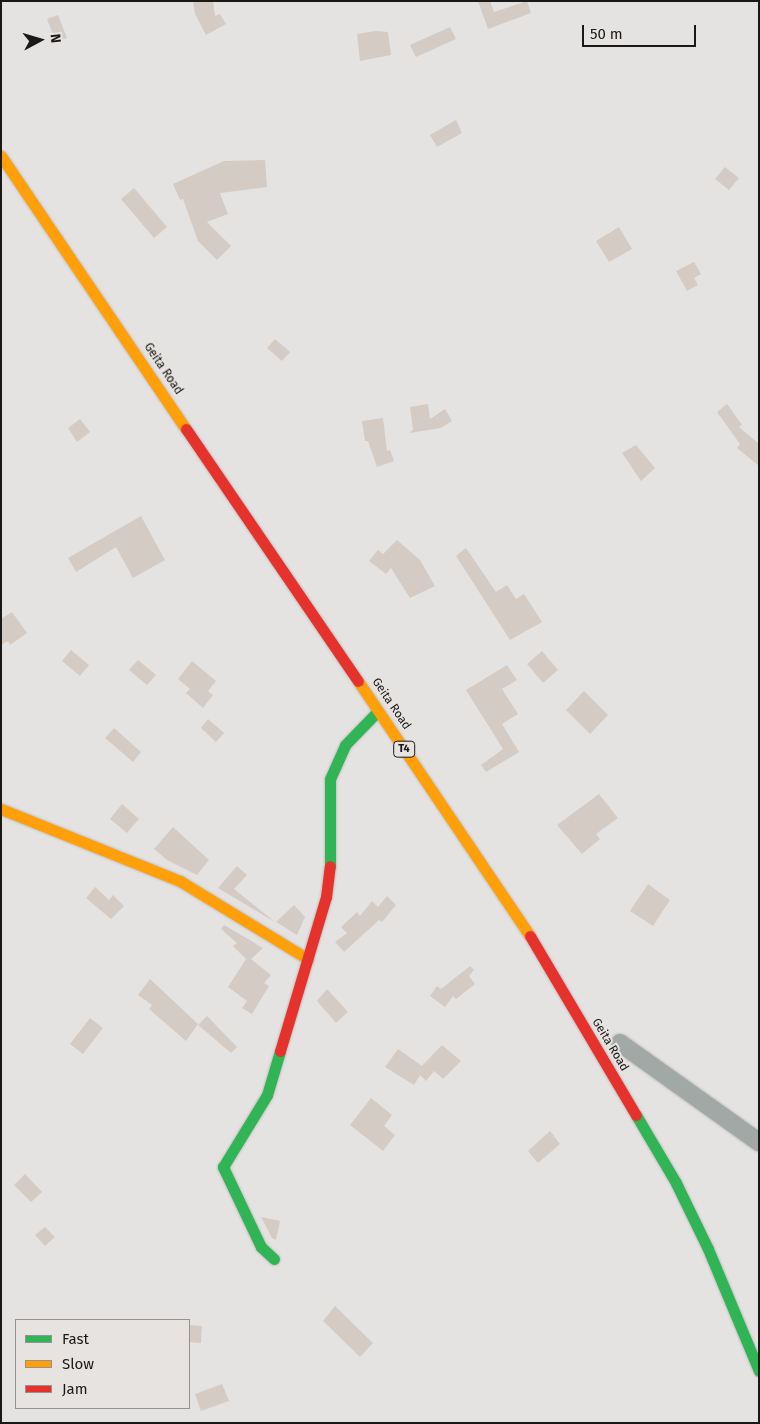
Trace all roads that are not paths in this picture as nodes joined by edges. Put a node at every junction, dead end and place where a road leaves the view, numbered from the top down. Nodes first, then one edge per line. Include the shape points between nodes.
1 (1, 156) edge
2 (378, 711) junction
3 (1, 809) edge
4 (308, 959) junction
5 (620, 1043) dead end
6 (759, 1142) edge
7 (274, 1260) dead end
8 (759, 1331) edge
9 (751, 1352) junction
10 (759, 1371) edge

1 - 2 main road, Geita Road / T4
2 - 4 main road via 345,745 330,779 331,859 326,898
2 - 9 main road, Geita Road / T4 via 522,924 676,1183
3 - 4 main road via 180,881
4 - 7 main road via 267,1095 223,1166 245,1218 261,1247
5 - 6 street
8 - 9 street
9 - 10 main road, Geita Road / T4

